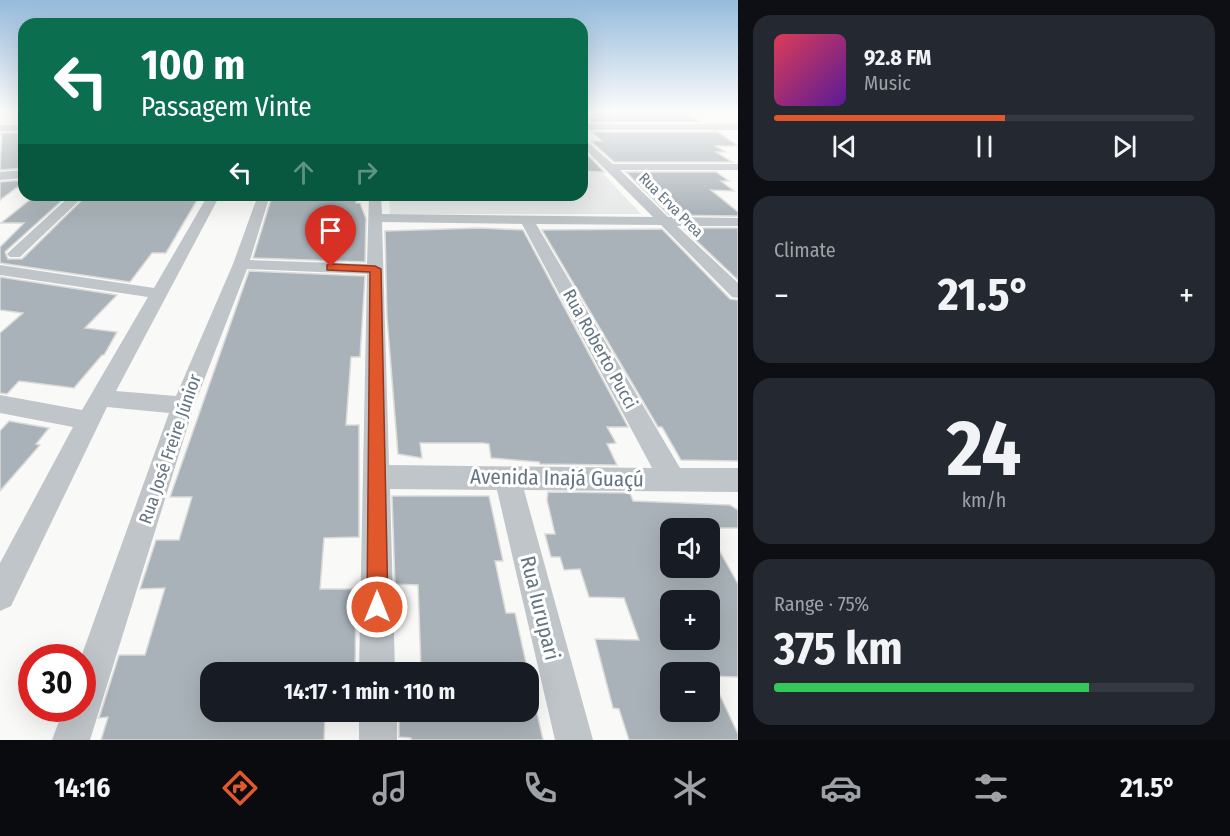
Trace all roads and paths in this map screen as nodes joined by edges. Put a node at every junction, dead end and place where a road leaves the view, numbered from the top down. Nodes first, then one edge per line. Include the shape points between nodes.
1 (589, 147) edge
2 (609, 167) junction
3 (738, 167) edge
4 (18, 174) edge
5 (0, 176) edge
6 (72, 201) edge
7 (211, 201) edge
8 (262, 201) edge
9 (375, 201) edge
10 (376, 218) junction
11 (526, 219) junction
12 (664, 221) junction
13 (738, 222) edge
14 (15, 254) dead end
15 (241, 264) junction
16 (375, 269) junction
17 (0, 270) edge
18 (738, 293) edge
19 (160, 294) junction
20 (102, 399) junction
21 (0, 404) edge
22 (183, 406) junction
23 (88, 421) junction
24 (376, 477) junction
25 (507, 477) junction
26 (672, 479) junction
27 (737, 481) edge
28 (0, 595) edge
29 (377, 662) edge
30 (96, 665) edge
31 (77, 722) edge
32 (378, 722) edge
33 (71, 740) edge
34 (378, 740) edge
35 (574, 740) edge

1 - 2 street, Rua Erva Prea
2 - 3 street
2 - 12 street, Rua Erva Prea
4 - 5 street
6 - 14 street
7 - 19 street
8 - 15 street, Rua José Freire Júnior
9 - 10 street
10 - 11 street
10 - 16 street
11 - 12 street
11 - 26 street, Rua Roberto Pucci
12 - 13 street
12 - 18 street, Rua Erva Prea
15 - 16 street
15 - 22 street, Rua José Freire Júnior
16 - 24 street
17 - 19 street
19 - 20 street
20 - 22 street
20 - 23 street
21 - 23 street
22 - 30 street, Rua José Freire Júnior
23 - 28 street
24 - 25 street, Avenida Inajá Guaçú
24 - 29 street
25 - 26 street, Avenida Inajá Guaçú
25 - 35 street, Rua Iurupari
26 - 27 street, Avenida Inajá Guaçú
31 - 33 street, Rua José Freire Júnior
32 - 34 street

